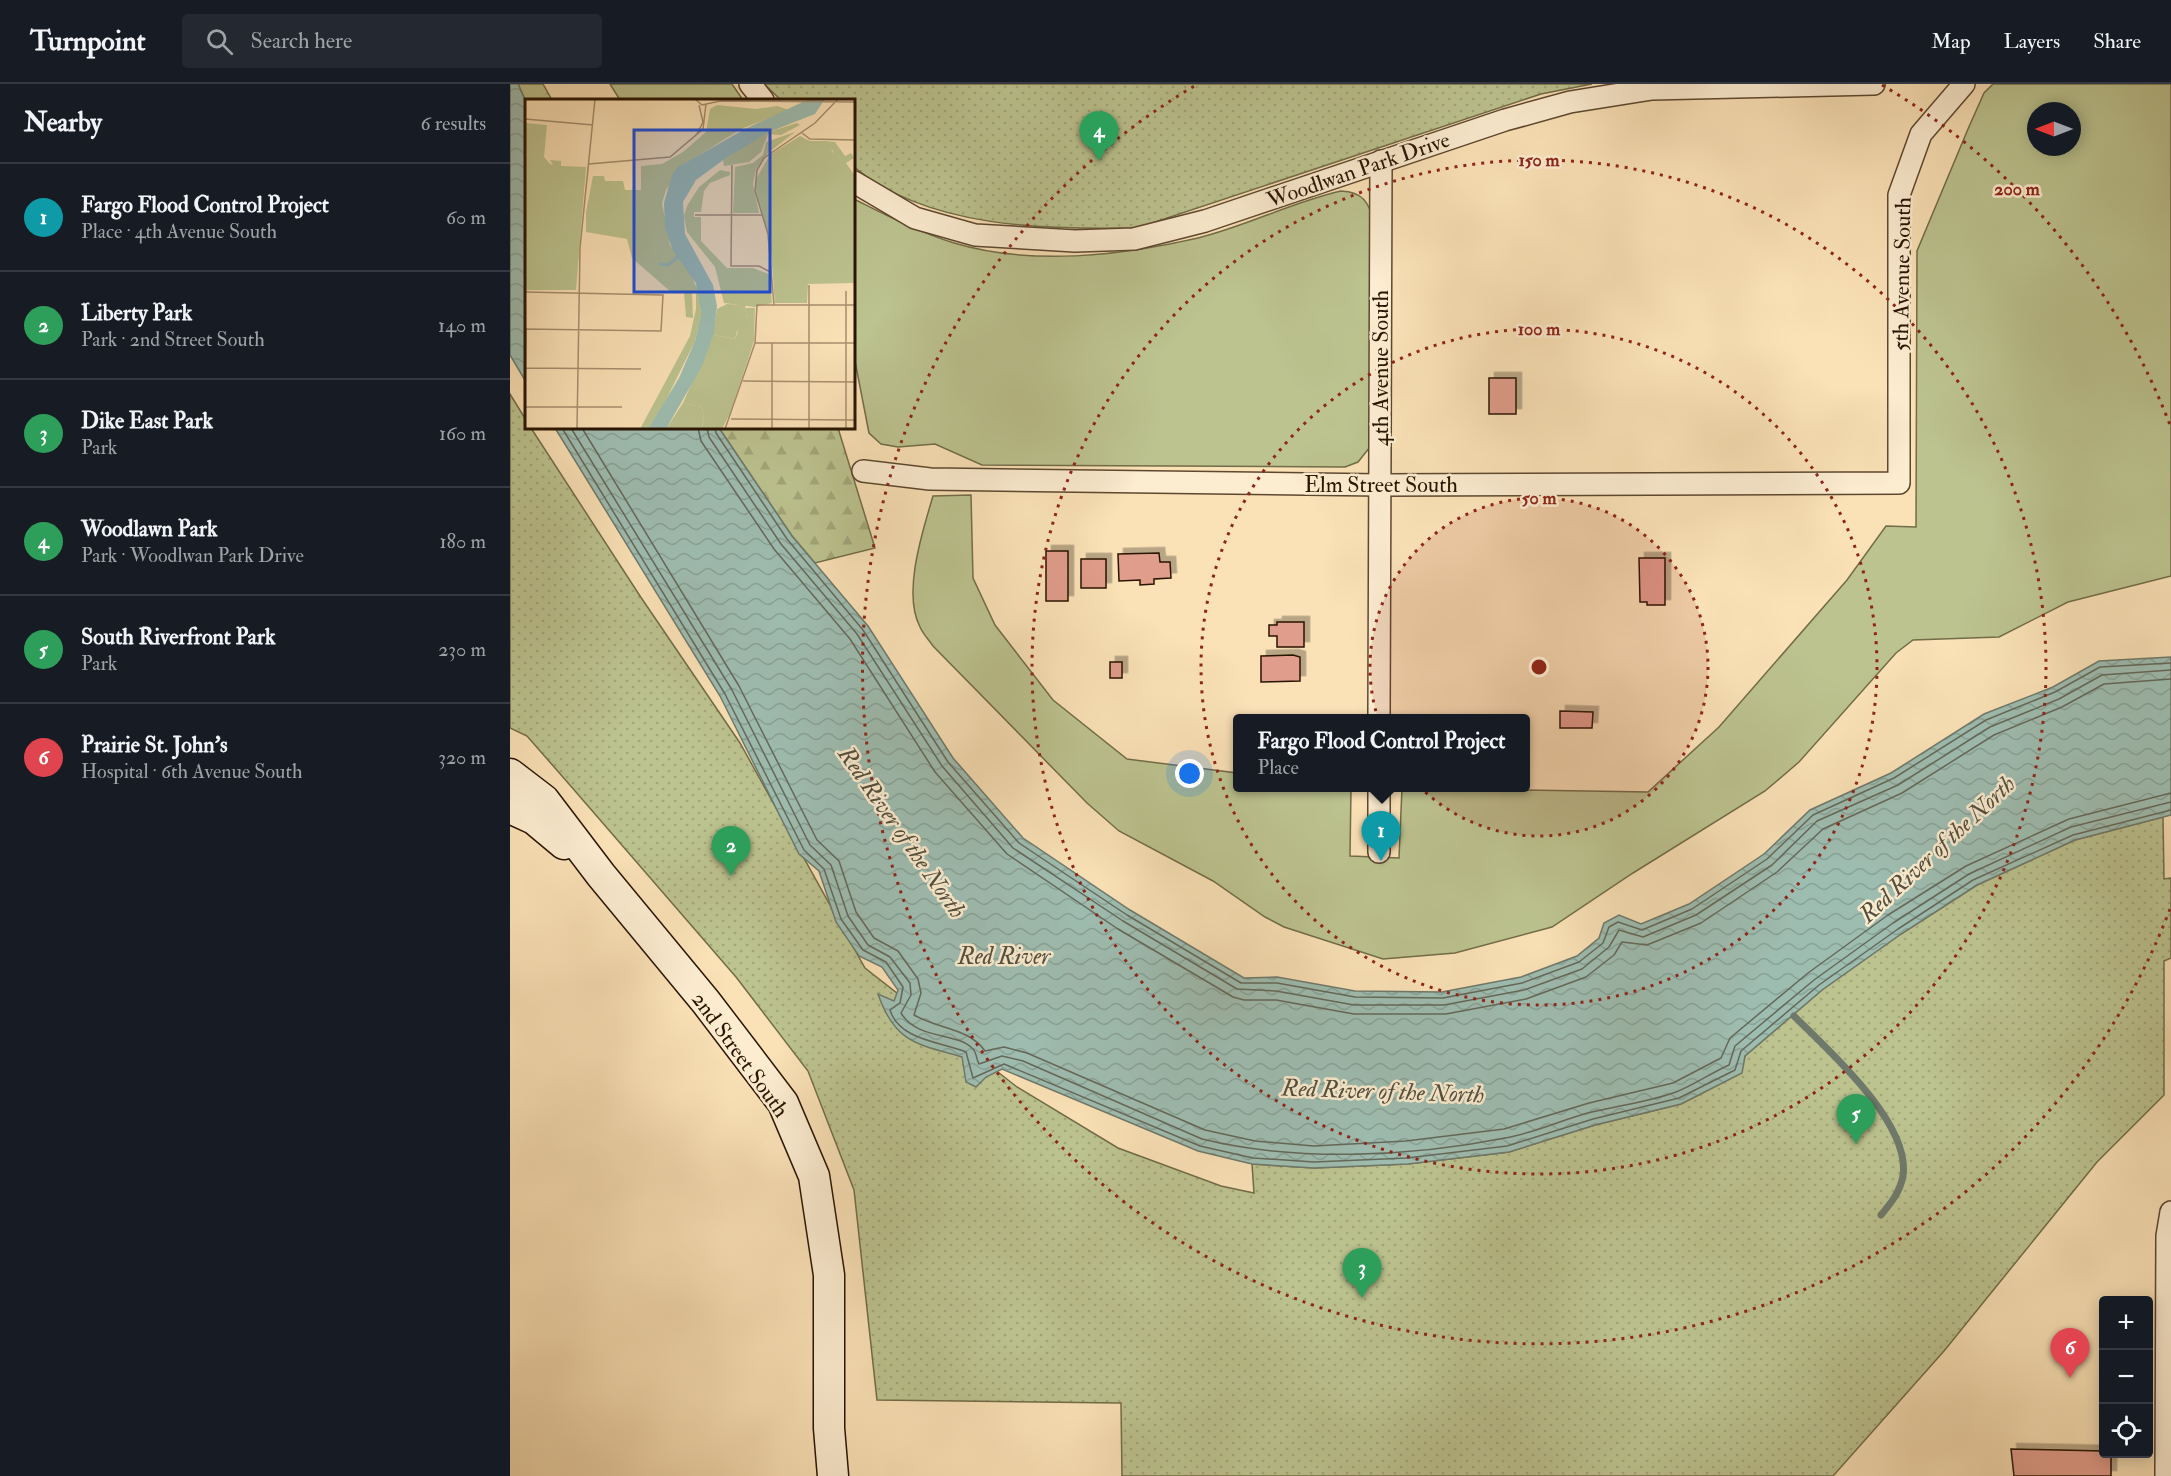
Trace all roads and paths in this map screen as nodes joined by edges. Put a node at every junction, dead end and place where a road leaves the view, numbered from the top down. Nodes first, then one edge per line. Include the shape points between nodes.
1 (750, 84) edge
2 (1875, 84) edge
3 (1964, 84) edge
4 (762, 99) edge
5 (1381, 161) junction
6 (855, 183) edge
7 (863, 471) dead end
8 (1899, 483) joint
9 (1380, 484) junction
10 (1379, 714) edge
11 (510, 774) edge
12 (1379, 792) edge
13 (510, 808) edge
14 (1379, 852) dead end
15 (601, 875) junction
16 (2171, 1212) edge
17 (833, 1476) edge
18 (2166, 1476) edge

1 - 4 street
2 - 5 street, Woodlwan Park Drive via 1652,89 1582,100 1505,120
3 - 8 street, 5th Avenue South via 1921,134 1899,195
5 - 6 street, Woodlwan Park Drive via 1205,221 1134,239 1075,241 975,235 915,218
5 - 9 street, 4th Avenue South
7 - 9 street, Elm Street South via 930,479
8 - 9 street, Elm Street South
9 - 10 street, 4th Avenue South
11 - 15 street, 2nd Street South via 544,800
12 - 14 street
13 - 15 street, 2nd Street South via 534,819
15 - 17 street, 2nd Street South via 783,1103 814,1176 829,1275 829,1428
16 - 18 street via 2167,1236

